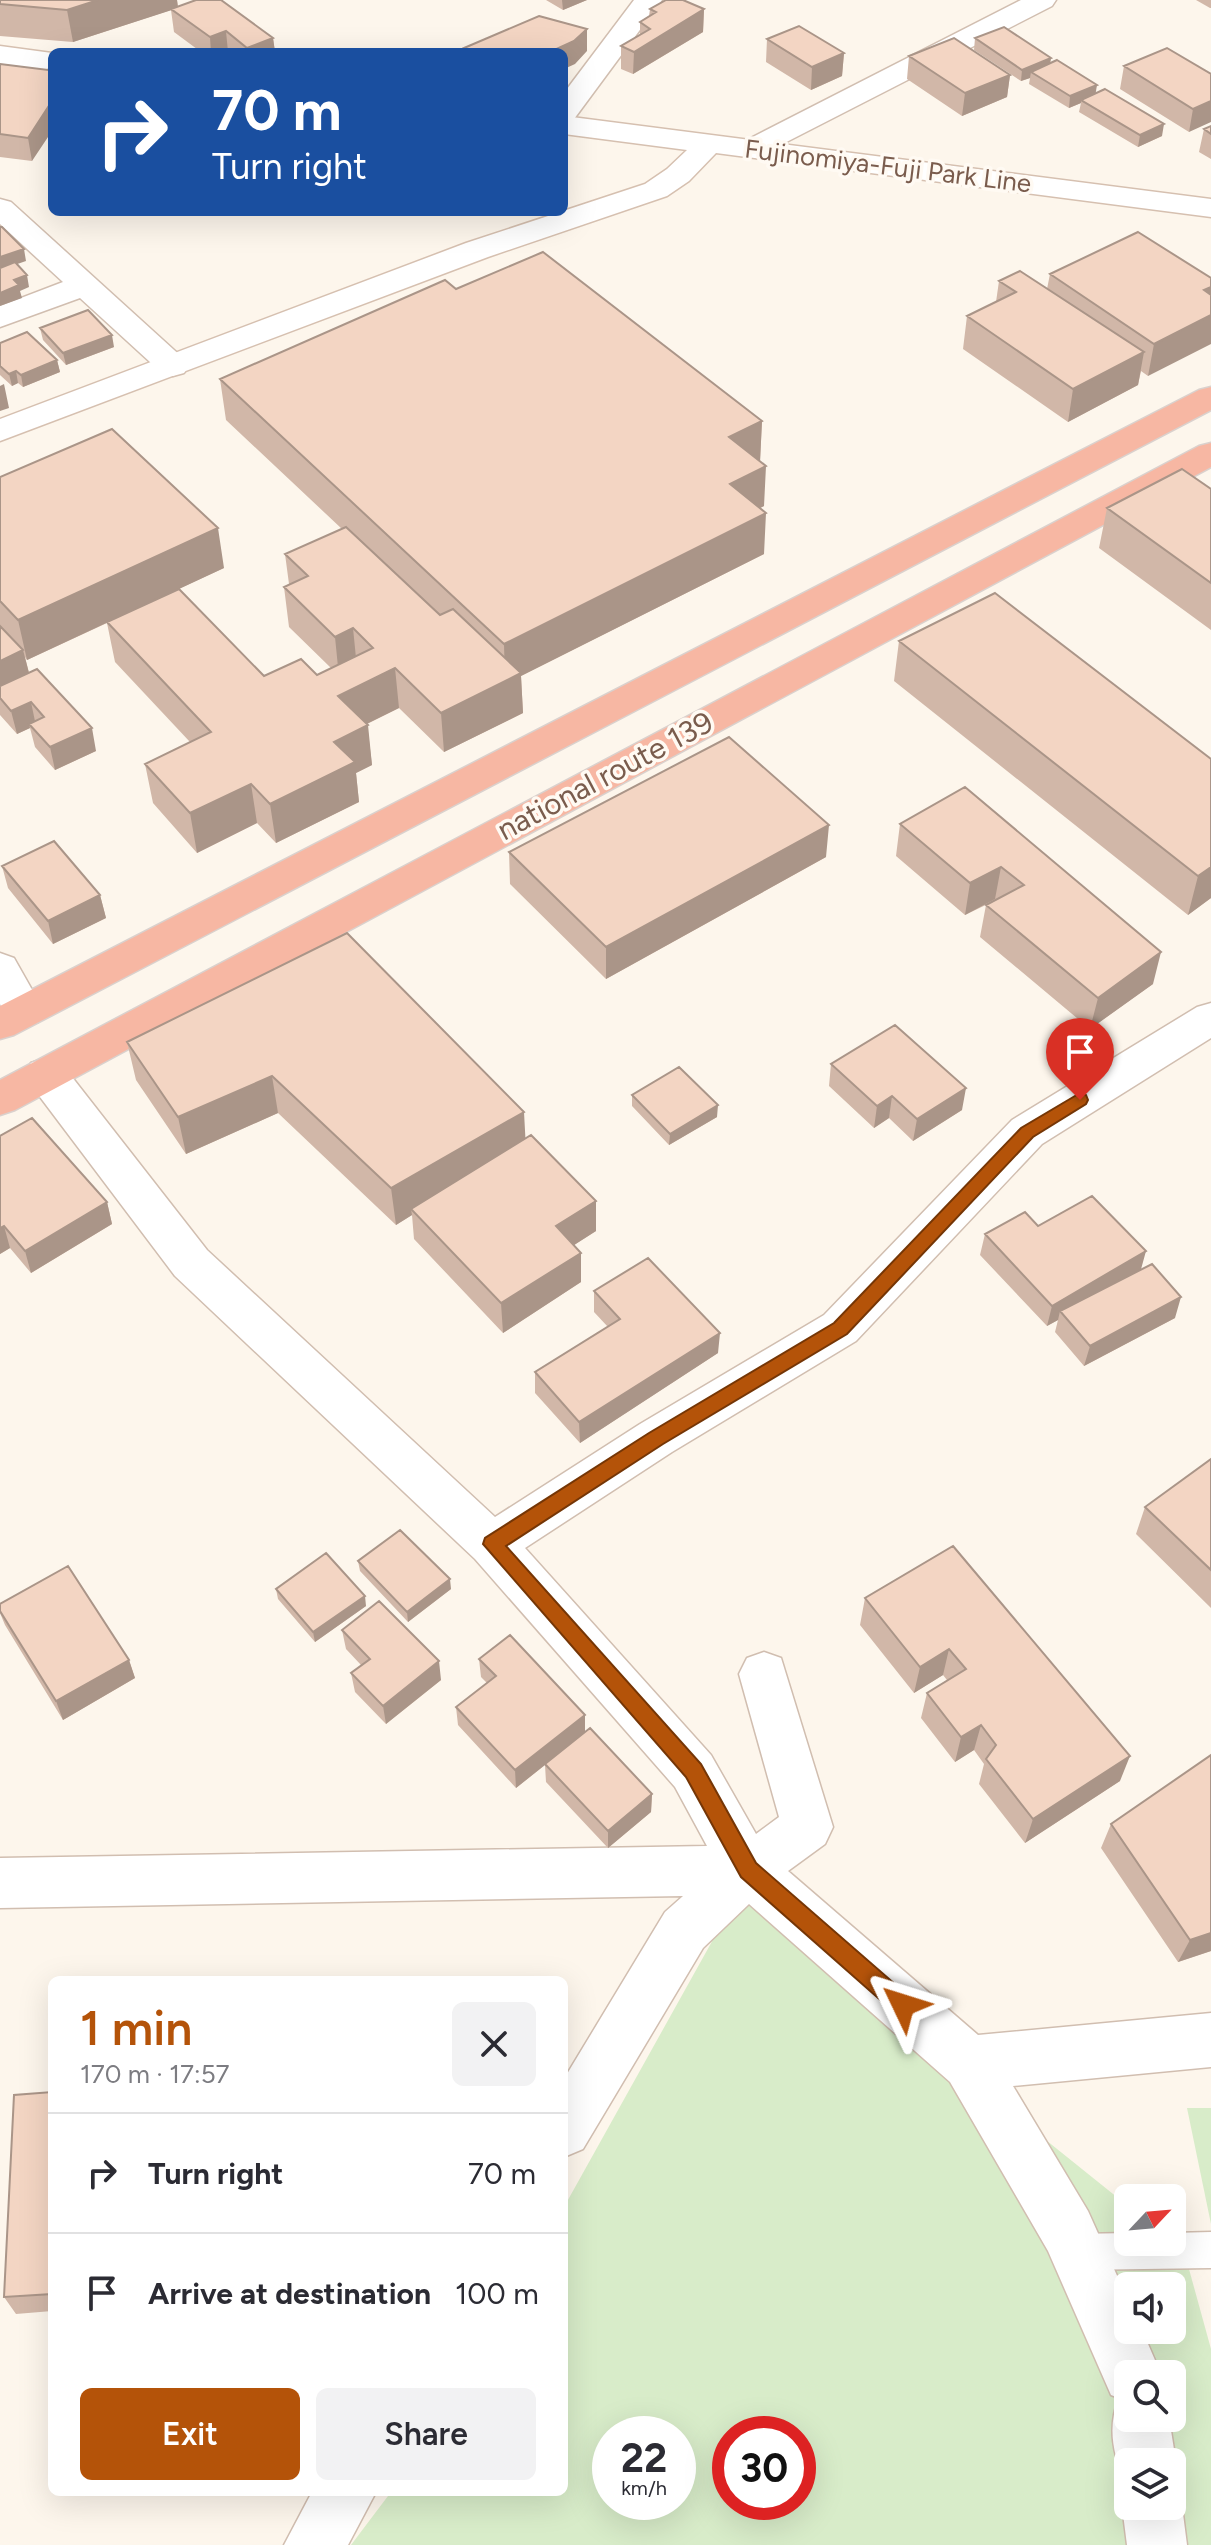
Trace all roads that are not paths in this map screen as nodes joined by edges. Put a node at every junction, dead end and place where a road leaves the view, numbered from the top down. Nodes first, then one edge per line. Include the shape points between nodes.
1 (648, 0) edge
2 (1036, 1) edge
3 (0, 55) edge
4 (48, 61) edge
5 (568, 108) edge
6 (568, 126) edge
7 (709, 144) junction
8 (753, 148) junction
9 (0, 208) edge
10 (1211, 208) edge
11 (84, 285) junction
12 (0, 317) edge
13 (173, 366) junction
14 (1211, 397) edge
15 (0, 431) edge
16 (1211, 453) edge
17 (0, 968) edge
18 (12, 1017) edge
19 (1211, 1018) edge
20 (46, 1074) junction
21 (0, 1099) edge
22 (492, 1544) junction
23 (764, 1674) dead end
24 (748, 1870) junction
25 (0, 1883) edge
26 (1211, 2040) edge
27 (969, 2063) junction
28 (568, 2123) edge
29 (1211, 2250) edge
30 (1078, 2252) junction
31 (1126, 2360) edge
32 (344, 2496) edge
33 (1154, 2520) edge
34 (314, 2545) edge
35 (1157, 2545) edge

1 - 5 street
2 - 8 street
3 - 4 street
6 - 7 street, Fujinomiya-Fuji Park Line
7 - 8 street, Fujinomiya-Fuji Park Line
7 - 13 street via 656,190 477,250
8 - 10 street, Fujinomiya-Fuji Park Line
9 - 11 street
11 - 12 street
11 - 13 street
13 - 15 street
14 - 18 highway, national route 139
16 - 20 highway, national route 139
17 - 18 street
19 - 22 street via 1027,1132 840,1328
20 - 21 highway, national route 139
20 - 22 street via 191,1263
22 - 24 street via 693,1771
23 - 24 street via 807,1827
24 - 25 street
24 - 27 street
24 - 28 street via 684,1930
26 - 27 street
27 - 30 street
29 - 30 lane
30 - 31 street
32 - 34 street
33 - 35 street

